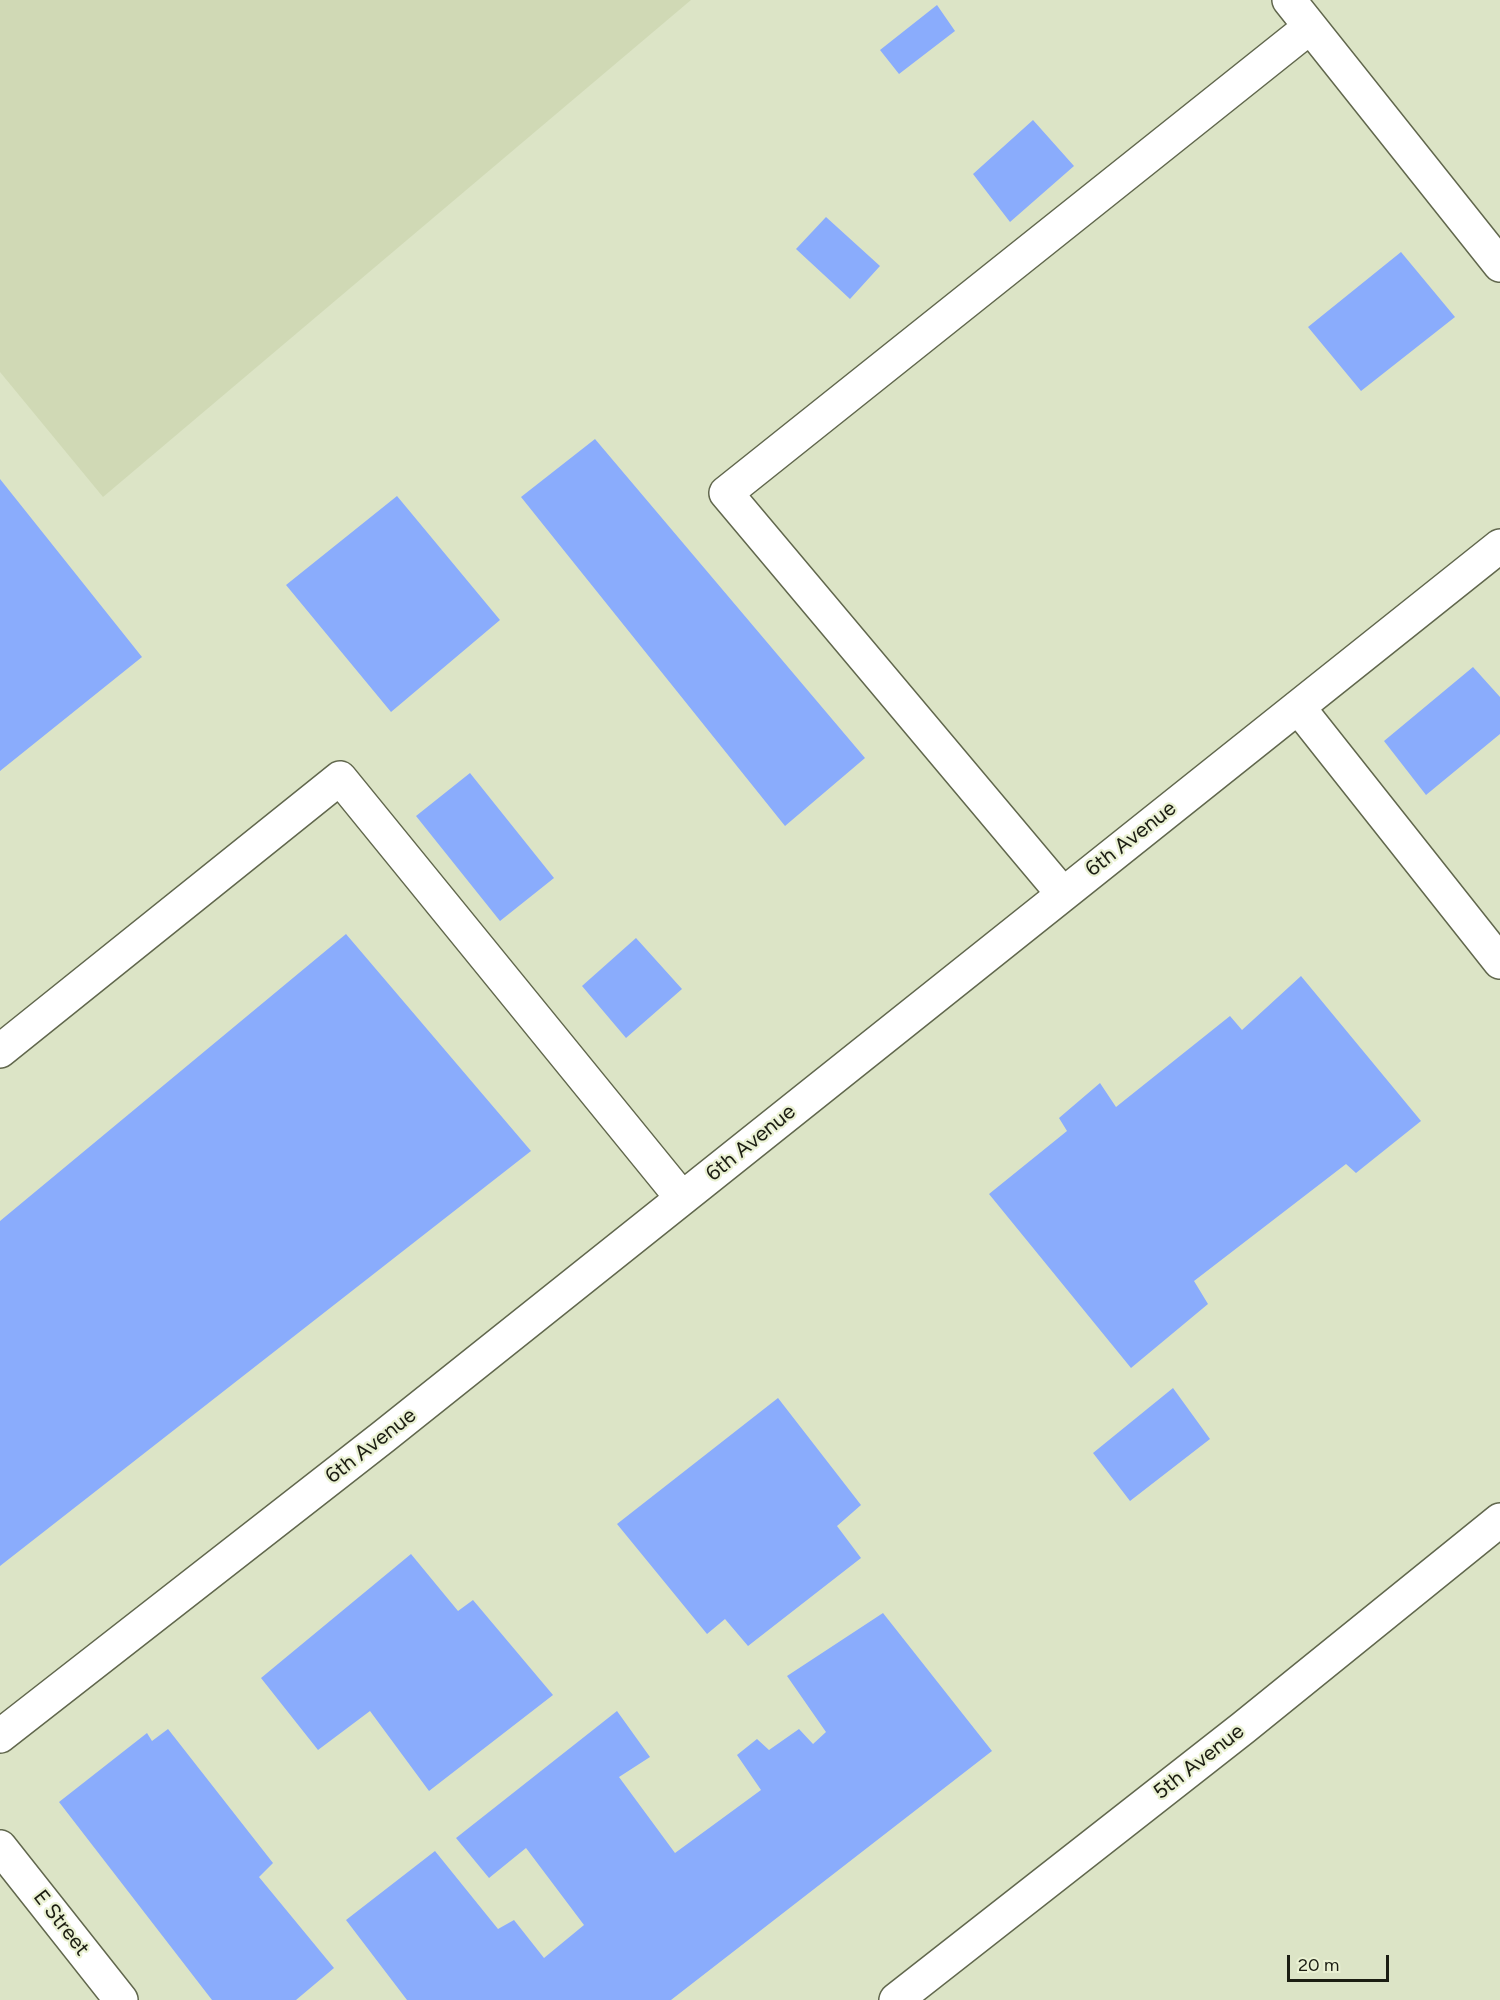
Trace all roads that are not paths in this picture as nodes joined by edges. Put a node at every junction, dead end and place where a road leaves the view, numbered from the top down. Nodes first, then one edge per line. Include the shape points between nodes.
1 (1289, 0) edge
2 (1310, 27) junction
3 (1500, 265) edge
4 (1500, 546) edge
5 (1298, 707) junction
6 (1062, 894) junction
7 (1500, 962) edge
8 (0, 1051) edge
9 (682, 1198) junction
10 (1500, 1520) edge
11 (0, 1736) edge
12 (0, 1847) edge
13 (121, 2000) edge
14 (896, 2000) edge

1 - 2 street
2 - 3 street
2 - 6 street via 726,493
4 - 5 street, 6th Avenue
5 - 6 street, 6th Avenue
5 - 7 street
6 - 9 street, 6th Avenue
8 - 9 street via 340,778
9 - 11 street, 6th Avenue
10 - 14 street, 5th Avenue
12 - 13 street, E Street

